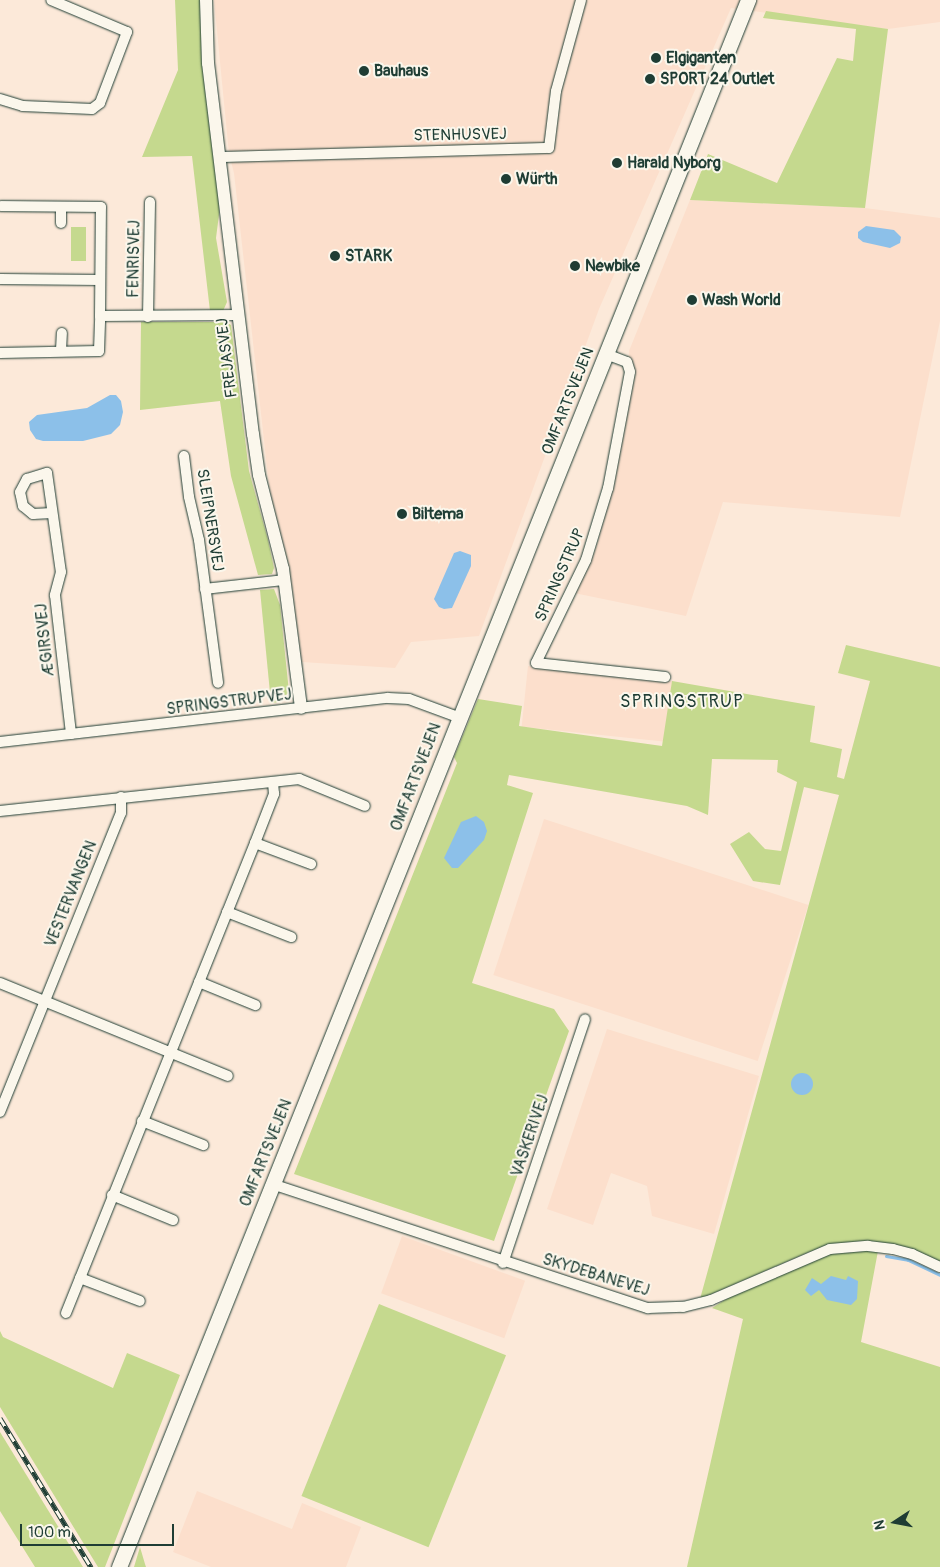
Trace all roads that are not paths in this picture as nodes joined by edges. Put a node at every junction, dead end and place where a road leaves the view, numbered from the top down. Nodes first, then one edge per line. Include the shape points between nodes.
1 (51, 0) edge
2 (206, 0) edge
3 (581, 0) edge
4 (748, 0) edge
5 (0, 99) edge
6 (219, 157) junction
7 (150, 202) dead end
8 (1, 206) edge
9 (61, 207) junction
10 (61, 223) dead end
11 (0, 279) edge
12 (100, 280) junction
13 (238, 315) junction
14 (100, 316) junction
15 (148, 317) junction
16 (62, 333) dead end
17 (61, 350) junction
18 (0, 353) edge
19 (606, 354) junction
20 (184, 456) dead end
21 (52, 513) dead end
22 (284, 580) junction
23 (205, 588) junction
24 (665, 678) dead end
25 (218, 682) dead end
26 (301, 708) junction
27 (458, 717) junction
28 (71, 734) junction
29 (0, 742) edge
30 (273, 782) junction
31 (121, 797) junction
32 (365, 806) dead end
33 (0, 811) edge
34 (255, 843) junction
35 (311, 864) dead end
36 (227, 912) junction
37 (291, 937) dead end
38 (199, 982) junction
39 (0, 983) edge
40 (44, 1002) junction
41 (255, 1005) dead end
42 (585, 1019) dead end
43 (170, 1052) junction
44 (228, 1076) dead end
45 (0, 1112) edge
46 (142, 1121) junction
47 (203, 1145) dead end
48 (272, 1184) junction
49 (112, 1195) junction
50 (173, 1220) dead end
51 (504, 1262) junction
52 (940, 1267) edge
53 (80, 1278) junction
54 (140, 1301) dead end
55 (66, 1313) dead end
56 (120, 1564) edge

1 - 5 street via 127,32 100,103 92,109 23,106
2 - 6 street, FREJASVEJ via 208,63
3 - 6 street, STENHUSVEJ via 558,82 549,148
4 - 19 main road, OMFARTSVEJEN
6 - 13 street, FREJASVEJ
7 - 15 street, FENRISVEJ
8 - 9 street, FENRISVEJ
9 - 10 street
9 - 12 street, FENRISVEJ via 101,208
11 - 12 street, FENRISVEJ
12 - 14 street, FENRISVEJ
13 - 15 street, FENRISVEJ
13 - 22 street, FREJASVEJ via 259,476 275,530
14 - 15 street, FENRISVEJ
14 - 17 street, FENRISVEJ via 99,351
16 - 17 street
17 - 18 street, FENRISVEJ via 55,354
19 - 24 street, SPRINGSTRUP via 627,362 630,372 608,488 586,560 536,663
19 - 27 main road, OMFARTSVEJEN
20 - 23 street, SLEIPNERSVEJ
21 - 28 street, ÆGIRSVEJ via 61,572 55,595
22 - 23 street, SLEIPNERSVEJ
22 - 26 street, FREJASVEJ
23 - 25 street, SLEIPNERSVEJ
26 - 27 street, SPRINGSTRUPVEJ via 397,698 419,702
26 - 28 street, SPRINGSTRUPVEJ
27 - 48 main road, OMFARTSVEJEN
28 - 29 street, SPRINGSTRUPVEJ
30 - 31 street
30 - 32 street via 299,779
30 - 34 street via 274,794
31 - 33 street
31 - 40 street, VESTERVANGEN via 121,813
34 - 35 street
34 - 36 street
36 - 37 street
36 - 38 street
38 - 41 street
38 - 43 street
39 - 40 street
40 - 43 street
40 - 45 street, VESTERVANGEN
42 - 51 street, VASKERIVEJ
43 - 44 street
43 - 46 street
46 - 47 street
46 - 49 street
48 - 51 street, SKYDEBANEVEJ
48 - 56 main road, OMFARTSVEJEN
49 - 50 street
49 - 53 street
51 - 52 street, SKYDEBANEVEJ via 636,1305 659,1308 683,1307 720,1297 796,1261 830,1249 868,1246 893,1250 912,1254
53 - 54 street
53 - 55 street

